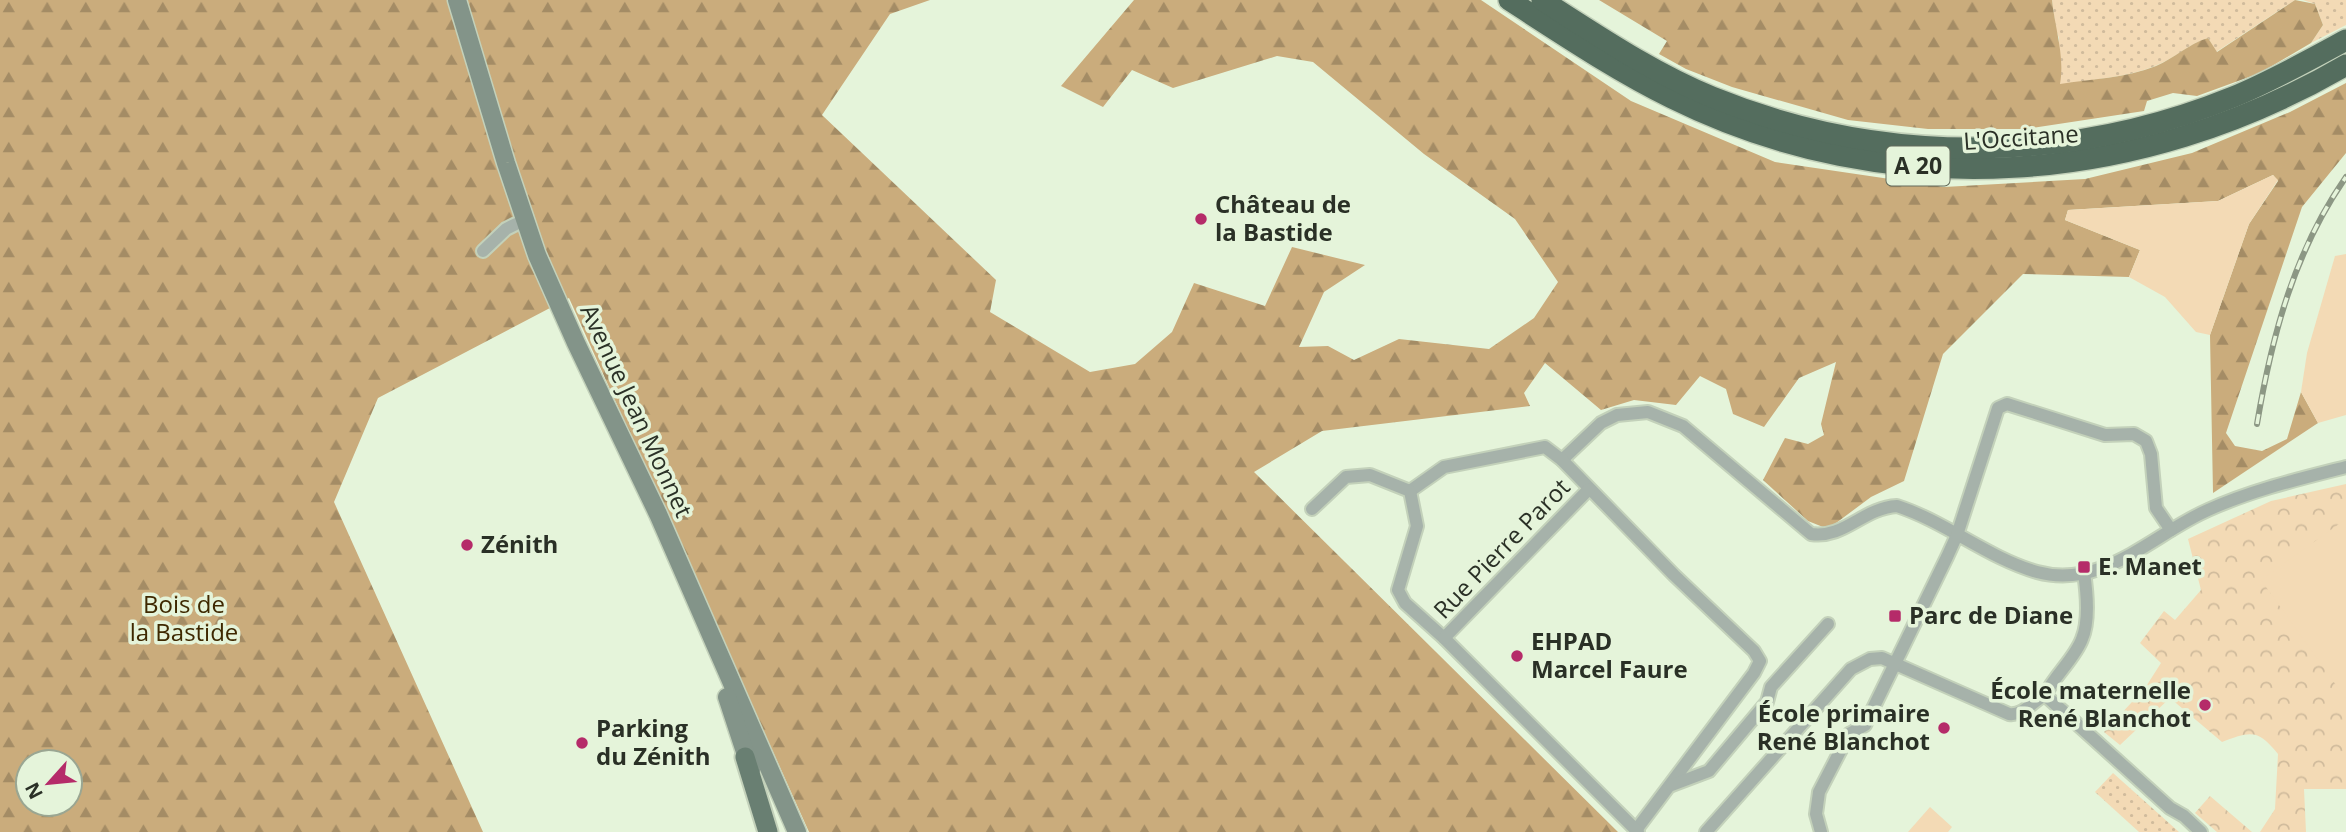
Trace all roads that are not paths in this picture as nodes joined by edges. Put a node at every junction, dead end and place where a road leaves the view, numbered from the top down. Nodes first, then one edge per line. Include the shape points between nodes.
1 (447, 0) edge
2 (457, 0) edge
3 (1509, 0) edge
4 (1542, 0) edge
5 (2346, 40) edge
6 (2346, 65) edge
7 (516, 224) junction
8 (483, 251) dead end
9 (1562, 460) junction
10 (2346, 467) edge
11 (1589, 489) junction
12 (1410, 491) junction
13 (1312, 509) dead end
14 (2171, 530) junction
15 (1957, 535) junction
16 (2084, 573) junction
17 (1828, 624) dead end
18 (1444, 638) junction
19 (1895, 665) junction
20 (2045, 695) junction
21 (745, 757) junction
22 (1671, 785) junction
23 (1637, 831) edge
24 (768, 832) edge
25 (779, 832) edge
26 (797, 832) edge
27 (1706, 832) edge
28 (1821, 832) edge
29 (2201, 832) edge

1 - 7 main road, Avenue Jean Monnet
2 - 26 main road, Avenue Jean Monnet via 537,255 658,514
3 - 6 highway, L'Occitane / A 20 via 1608,64 1674,99 1738,125 1826,152 1937,169 2065,164 2162,145 2276,101
4 - 5 highway, L'Occitane / A 20 via 1665,75 1741,108 1856,139 1948,148 2041,146 2122,133 2232,97
7 - 8 street
7 - 21 main road, Avenue Jean Monnet via 716,663
9 - 11 street
9 - 12 street via 1545,447 1444,467
9 - 15 street via 1601,423 1617,415 1647,412 1682,426 1811,534 1835,533 1869,512 1897,506
10 - 14 street via 2257,491
11 - 18 street, Rue Pierre Parot
11 - 22 street via 1760,661
12 - 13 street via 1370,475 1346,477
12 - 18 street via 1417,526 1398,590 1405,603
14 - 15 street via 2157,508 2146,441 2134,434 2105,435 2007,404 1995,412
14 - 16 street via 2113,565
15 - 16 street via 2038,572
15 - 19 street
16 - 20 street via 2087,622 2082,639
17 - 22 street via 1770,687 1767,702 1709,771
18 - 23 street
19 - 20 street via 2009,714 2022,713
19 - 27 street via 1882,658 1870,659 1852,669
19 - 28 street via 1866,724 1849,733 1819,792 1816,814
20 - 29 street
21 - 24 main road
21 - 25 main road, Avenue Jean Monnet
22 - 23 street

